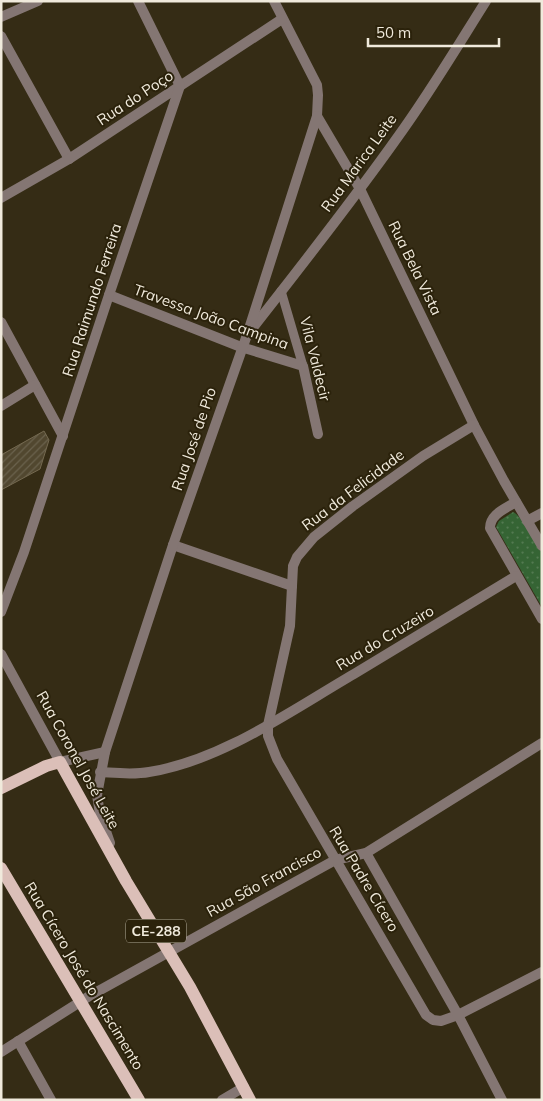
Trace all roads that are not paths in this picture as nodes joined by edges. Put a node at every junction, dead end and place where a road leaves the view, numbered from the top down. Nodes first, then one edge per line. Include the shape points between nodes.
1 (38, 1) edge
2 (138, 1) edge
3 (274, 1) edge
4 (486, 1) edge
5 (1, 18) edge
6 (282, 19) junction
7 (1, 36) edge
8 (180, 86) junction
9 (317, 116) junction
10 (68, 158) junction
11 (360, 189) junction
12 (1, 198) edge
13 (281, 291) junction
14 (109, 295) junction
15 (1, 322) edge
16 (247, 335) junction
17 (241, 347) junction
18 (303, 366) junction
19 (35, 386) junction
20 (1, 406) edge
21 (474, 424) junction
22 (318, 434) dead end
23 (63, 436) junction
24 (516, 502) junction
25 (542, 513) edge
26 (527, 521) junction
27 (173, 545) junction
28 (542, 546) edge
29 (516, 576) junction
30 (292, 586) junction
31 (1, 612) edge
32 (542, 619) edge
33 (1, 654) edge
34 (268, 725) junction
35 (542, 742) edge
36 (105, 752) junction
37 (60, 762) junction
38 (100, 772) junction
39 (1, 788) edge
40 (366, 853) junction
41 (335, 860) junction
42 (1, 868) edge
43 (126, 881) junction
44 (168, 952) junction
45 (542, 972) edge
46 (80, 1002) junction
47 (458, 1015) junction
48 (18, 1041) junction
49 (1, 1052) edge
50 (244, 1087) junction
51 (51, 1100) edge
52 (139, 1100) edge
53 (222, 1100) edge
54 (250, 1100) edge
55 (502, 1100) edge

1 - 5 street
2 - 8 street
3 - 6 street
4 - 11 street, Rua Marica Leite
6 - 8 street, Rua do Poço
6 - 9 street via 317,85
7 - 10 street
8 - 10 street, Rua do Poço
8 - 14 street, Rua Raimundo Ferreira
9 - 11 street, Rua Bela Vista
9 - 16 street, Rua José de Pio
10 - 12 street, Rua do Poço
11 - 13 street, Rua Marica Leite
11 - 21 street, Rua Bela Vista
13 - 16 street, Rua Marica Leite
13 - 18 lane, Vila Valdecir
14 - 17 street, Travessa João Campina
14 - 23 street, Rua Raimundo Ferreira
15 - 19 street
16 - 17 street, Rua José de Pio
17 - 18 street, Travessa João Campina
17 - 27 street, Rua José de Pio
18 - 22 street, Vila Valdecir
19 - 20 street
19 - 23 street
21 - 24 street, Rua Bela Vista
21 - 30 street, Rua da Felicidade via 352,506 314,537 297,557
23 - 31 street, Rua Raimundo Ferreira
24 - 26 street, Rua Bela Vista
24 - 29 street via 490,522 490,528
25 - 26 street
26 - 28 street, Rua Bela Vista
27 - 30 street
27 - 36 street, Rua José de Pio
29 - 32 street
29 - 34 street, Rua do Cruzeiro
30 - 34 street, Rua da Felicidade via 290,626
33 - 37 street, Rua Coronel José Leite
34 - 38 street, Rua do Cruzeiro via 209,754 166,769 135,774
34 - 41 street, Rua Padre Cícero via 268,736 277,759
35 - 40 street, Rua São Francisco
36 - 37 street
36 - 38 street, Rua José de Pio
37 - 39 main road
37 - 43 main road, Rua Coronel José Leite / CE-288
38 - 43 street, Rua Coronel José Leite via 98,808
40 - 41 street, Rua São Francisco
40 - 47 street, Rua Padre Cícero
41 - 44 street, Rua São Francisco
41 - 47 street, Rua Padre Cícero via 426,1015 437,1021
42 - 46 main road, Rua Cícero José do Nascimento
43 - 44 main road, Rua Coronel José Leite / CE-288
44 - 46 street, Rua São Francisco
44 - 50 main road, Rua Coronel José Leite / CE-288
45 - 47 street
46 - 48 street, Rua São Francisco
46 - 52 main road, Rua Cícero José do Nascimento
47 - 55 street, Rua Padre Cícero
48 - 49 street, Rua São Francisco
48 - 51 street
50 - 53 street
50 - 54 main road, Rua Coronel José Leite / CE-288

